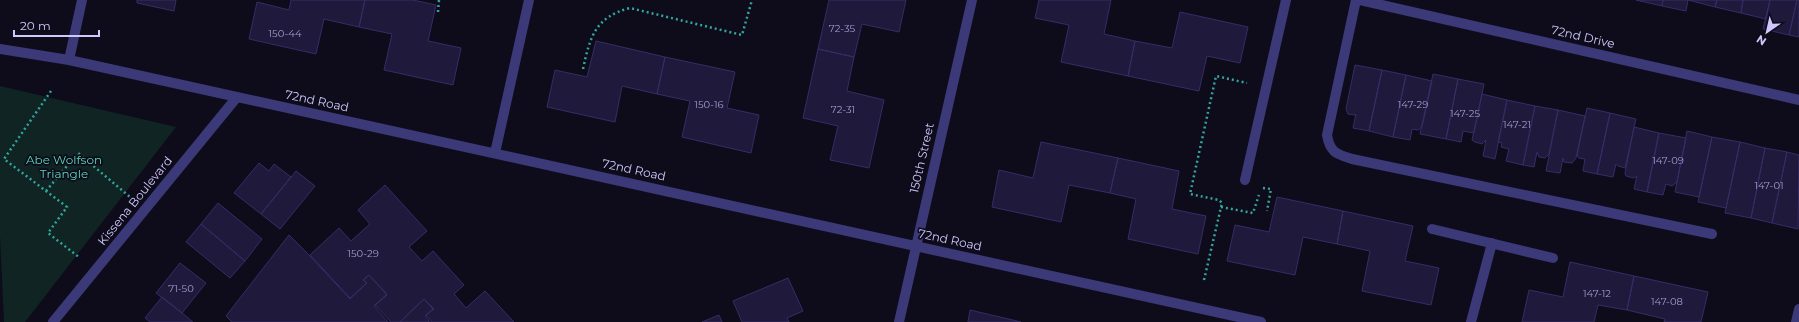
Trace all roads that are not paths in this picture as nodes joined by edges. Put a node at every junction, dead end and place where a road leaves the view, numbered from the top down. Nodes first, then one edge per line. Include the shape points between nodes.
1 (82, 0) edge
2 (528, 0) edge
3 (972, 0) edge
4 (1286, 0) edge
5 (1356, 0) edge
6 (1360, 0) edge
7 (0, 49) edge
8 (69, 60) junction
9 (237, 97) junction
10 (1799, 100) edge
11 (495, 153) junction
12 (1245, 180) dead end
13 (1432, 229) dead end
14 (1712, 234) dead end
15 (1492, 244) junction
16 (916, 245) junction
17 (1553, 258) dead end
18 (1799, 309) edge
19 (53, 322) edge
20 (899, 322) edge
21 (1261, 322) edge
22 (1471, 322) edge
23 (1796, 322) edge

1 - 8 street
2 - 11 street
3 - 16 street, 150th Street
4 - 12 street
5 - 14 street via 1327,136 1329,146 1336,153 1352,160
6 - 10 street, 72nd Drive
7 - 8 street, 72nd Road
8 - 9 street, 72nd Road
9 - 11 street, 72nd Road
9 - 19 street, Kissena Boulevard
11 - 16 street, 72nd Road
13 - 15 street
15 - 17 street
15 - 22 street
16 - 20 street, 150th Street
16 - 21 street, 72nd Road
18 - 23 street

